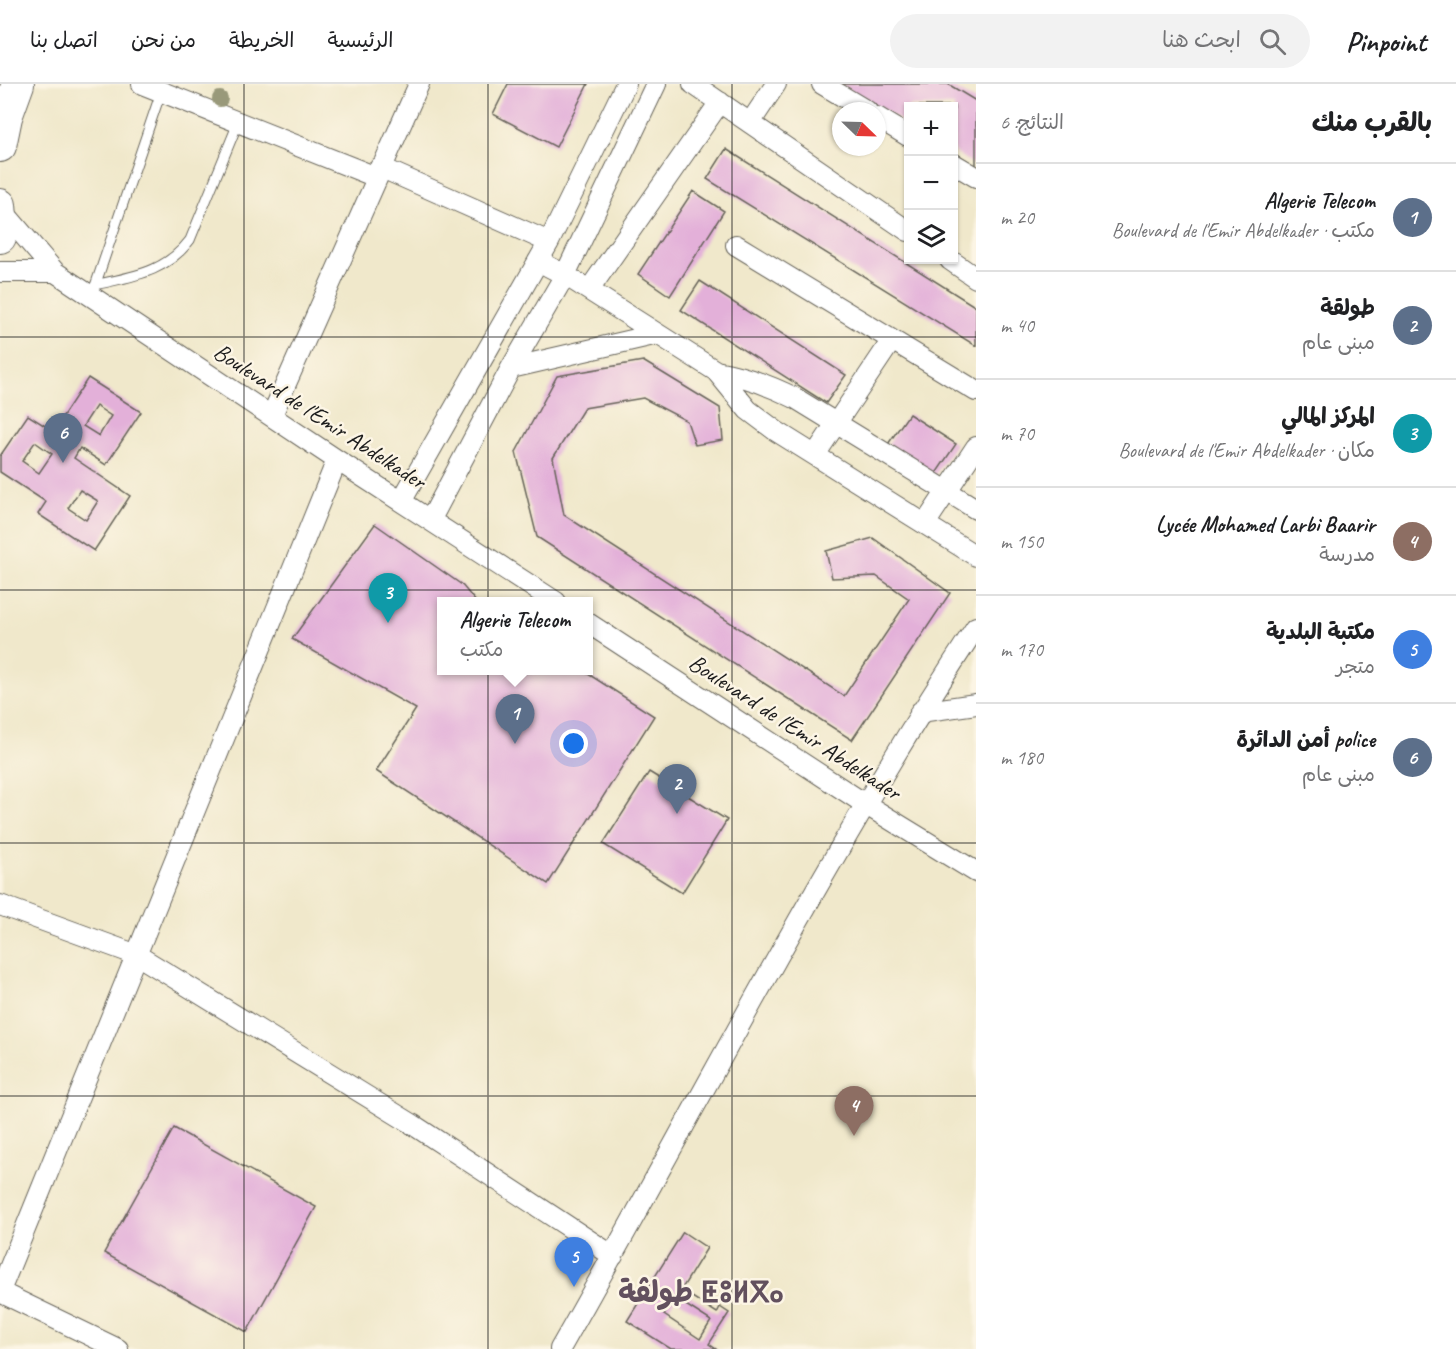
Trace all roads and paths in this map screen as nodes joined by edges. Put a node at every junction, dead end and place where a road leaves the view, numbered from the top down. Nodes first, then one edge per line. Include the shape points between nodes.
1 (18, 84) edge
2 (142, 84) edge
3 (419, 84) edge
4 (626, 84) edge
5 (656, 84) edge
6 (693, 84) edge
7 (776, 84) edge
8 (822, 84) edge
9 (161, 92) junction
10 (720, 102) junction
11 (852, 102) edge
12 (886, 122) edge
13 (238, 123) junction
14 (750, 123) junction
15 (904, 133) edge
16 (0, 146) edge
17 (958, 166) edge
18 (378, 172) junction
19 (976, 177) edge
20 (0, 217) edge
21 (904, 228) edge
22 (549, 242) junction
23 (736, 245) dead end
24 (538, 261) junction
25 (956, 264) edge
26 (0, 272) edge
27 (55, 272) junction
28 (566, 275) junction
29 (976, 278) edge
30 (589, 290) junction
31 (94, 291) junction
32 (658, 334) junction
33 (892, 340) junction
34 (511, 368) junction
35 (716, 372) junction
36 (976, 391) edge
37 (272, 415) junction
38 (837, 422) junction
39 (976, 447) edge
40 (814, 455) junction
41 (337, 460) junction
42 (948, 491) junction
43 (402, 500) junction
44 (976, 509) edge
45 (431, 519) junction
46 (926, 524) junction
47 (976, 556) edge
48 (548, 597) edge
49 (593, 626) edge
50 (976, 627) edge
51 (976, 704) edge
52 (920, 712) junction
53 (865, 804) junction
54 (976, 872) edge
55 (0, 905) edge
56 (137, 955) junction
57 (613, 1256) junction
58 (0, 1292) edge
59 (118, 1349) edge
60 (560, 1349) edge

1 - 16 main road
2 - 9 street
3 - 18 street
4 - 22 street
5 - 28 street
6 - 10 street
7 - 14 street
8 - 11 street
9 - 13 street
9 - 31 lane
10 - 14 street
10 - 30 street
12 - 15 street
13 - 18 street
13 - 31 lane via 190,240 177,257 154,270
14 - 21 street
17 - 19 street
18 - 22 street
18 - 37 street
20 - 27 street, Boulevard de l'Emir Abdelkader
22 - 24 street
23 - 33 street
24 - 28 street
24 - 43 street
25 - 29 street
26 - 27 street
27 - 31 street, Boulevard de l'Emir Abdelkader
28 - 30 street
28 - 34 street
30 - 32 street
31 - 37 street, Boulevard de l'Emir Abdelkader
32 - 34 street
32 - 35 street
33 - 36 street
33 - 38 street
34 - 45 street
35 - 38 street via 764,382
35 - 40 street via 748,410
37 - 41 street, Boulevard de l'Emir Abdelkader
38 - 40 street
38 - 42 street
39 - 42 street
40 - 46 street
41 - 43 street, Boulevard de l'Emir Abdelkader
41 - 56 street
42 - 44 street
42 - 46 street
43 - 45 street, Boulevard de l'Emir Abdelkader
45 - 48 street, Boulevard de l'Emir Abdelkader
46 - 47 street
49 - 53 street, Boulevard de l'Emir Abdelkader
50 - 52 street
51 - 52 street
52 - 53 street
53 - 54 street, Boulevard de l'Emir Abdelkader
53 - 57 street
55 - 56 street
56 - 57 street via 412,1124
56 - 58 street
57 - 60 street
58 - 59 street

